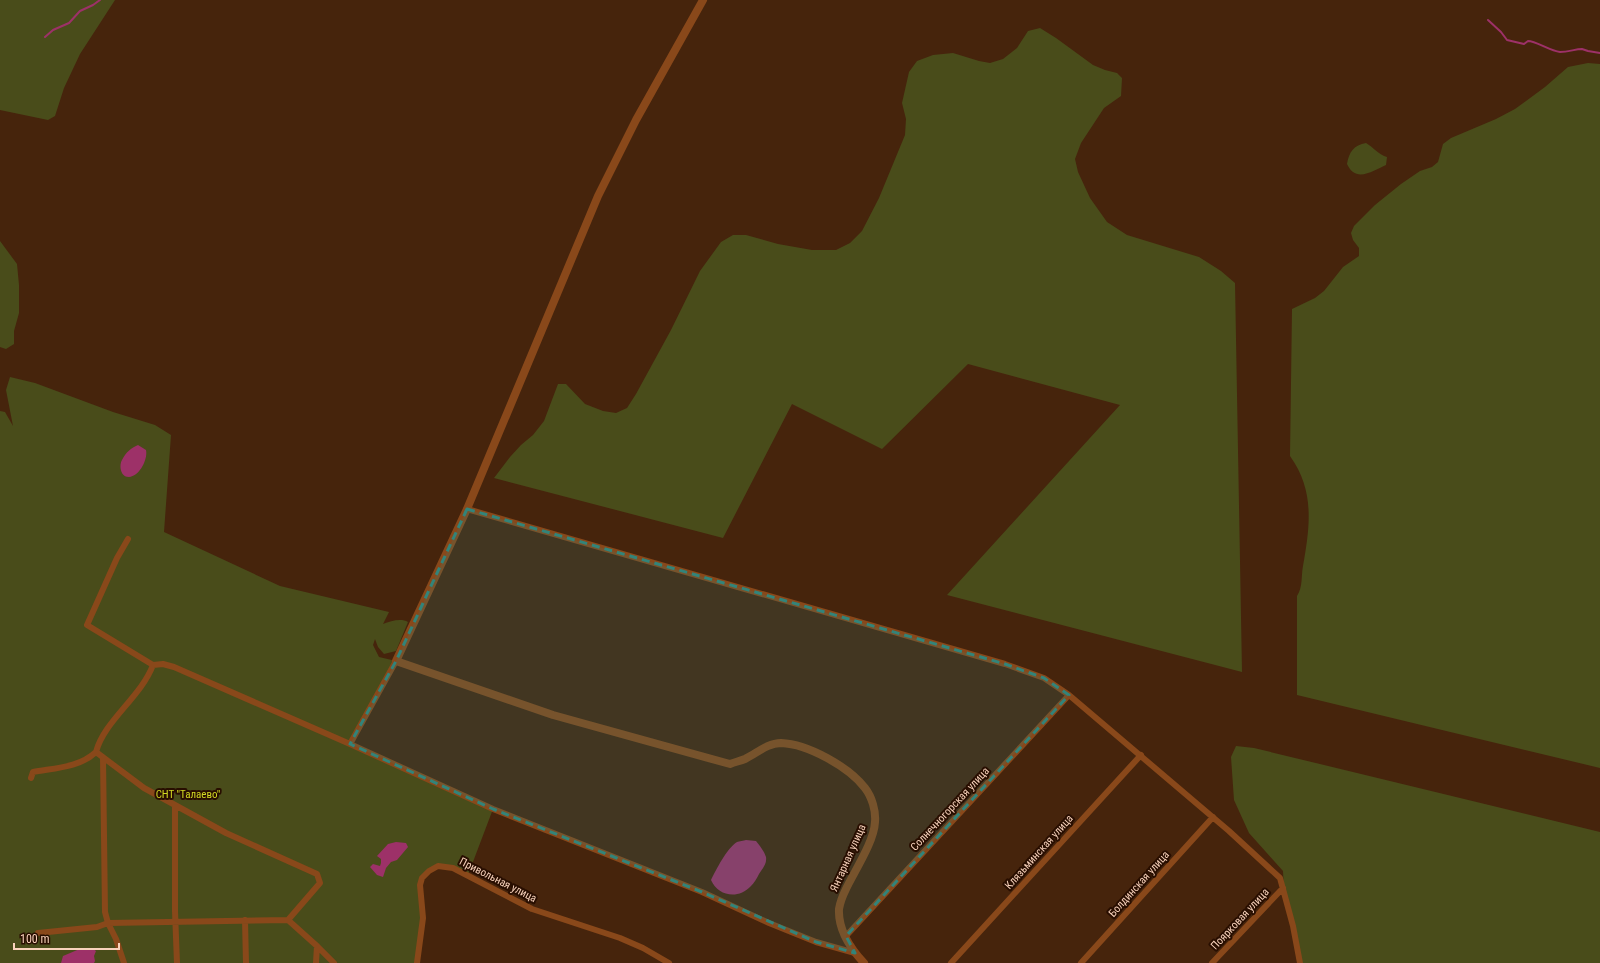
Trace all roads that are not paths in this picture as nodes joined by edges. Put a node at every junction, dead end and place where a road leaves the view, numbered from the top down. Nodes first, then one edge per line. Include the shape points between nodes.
1 (703, 0) edge
2 (467, 509) junction
3 (128, 539) dead end
4 (396, 661) junction
5 (153, 665) junction
6 (1069, 695) junction
7 (350, 744) junction
8 (96, 752) junction
9 (1141, 755) junction
10 (103, 758) junction
11 (31, 778) dead end
12 (175, 805) junction
13 (1213, 818) junction
14 (1283, 888) junction
15 (245, 920) junction
16 (288, 920) junction
17 (176, 922) junction
18 (108, 923) junction
19 (38, 933) dead end
20 (846, 936) junction
21 (317, 946) junction
22 (855, 953) junction
23 (124, 963) edge
24 (177, 963) edge
25 (246, 963) edge
26 (316, 963) edge
27 (334, 963) edge
28 (417, 963) edge
29 (668, 963) edge
30 (864, 963) edge
31 (952, 963) edge
32 (1081, 963) edge
33 (1212, 963) edge
34 (1300, 963) edge

1 - 2 street via 636,120 598,196
2 - 4 street
2 - 6 street via 1005,664 1044,678
3 - 5 street via 87,625
4 - 7 street
4 - 20 street, Янтарная улица via 553,715 730,764 780,743 810,751 842,767 866,788 874,804 875,822 872,838 846,888 839,909
5 - 7 street via 174,667
5 - 8 street via 135,696 101,738
6 - 9 street
6 - 20 street, Солнечногорская улица
7 - 22 street via 493,809 702,892 769,923
8 - 10 street
8 - 11 street via 72,765 33,772
9 - 13 street
9 - 31 street, Клязьминская улица
10 - 12 street via 144,788
10 - 18 street
12 - 16 street via 226,833 317,874 320,883
12 - 17 street
13 - 14 street via 1280,878
13 - 32 street, Болдинская улица
14 - 33 street, Поярковая улица
14 - 34 street
15 - 16 street
15 - 17 street
15 - 25 street
16 - 21 street
17 - 18 street
17 - 24 street
18 - 19 street via 97,927
18 - 23 street
20 - 22 street, Янтарная улица
21 - 26 street
21 - 27 street
22 - 30 street, Янтарная улица
28 - 29 street, Привольная улица via 423,918 420,885 422,878 438,866 453,868 532,909 620,938

